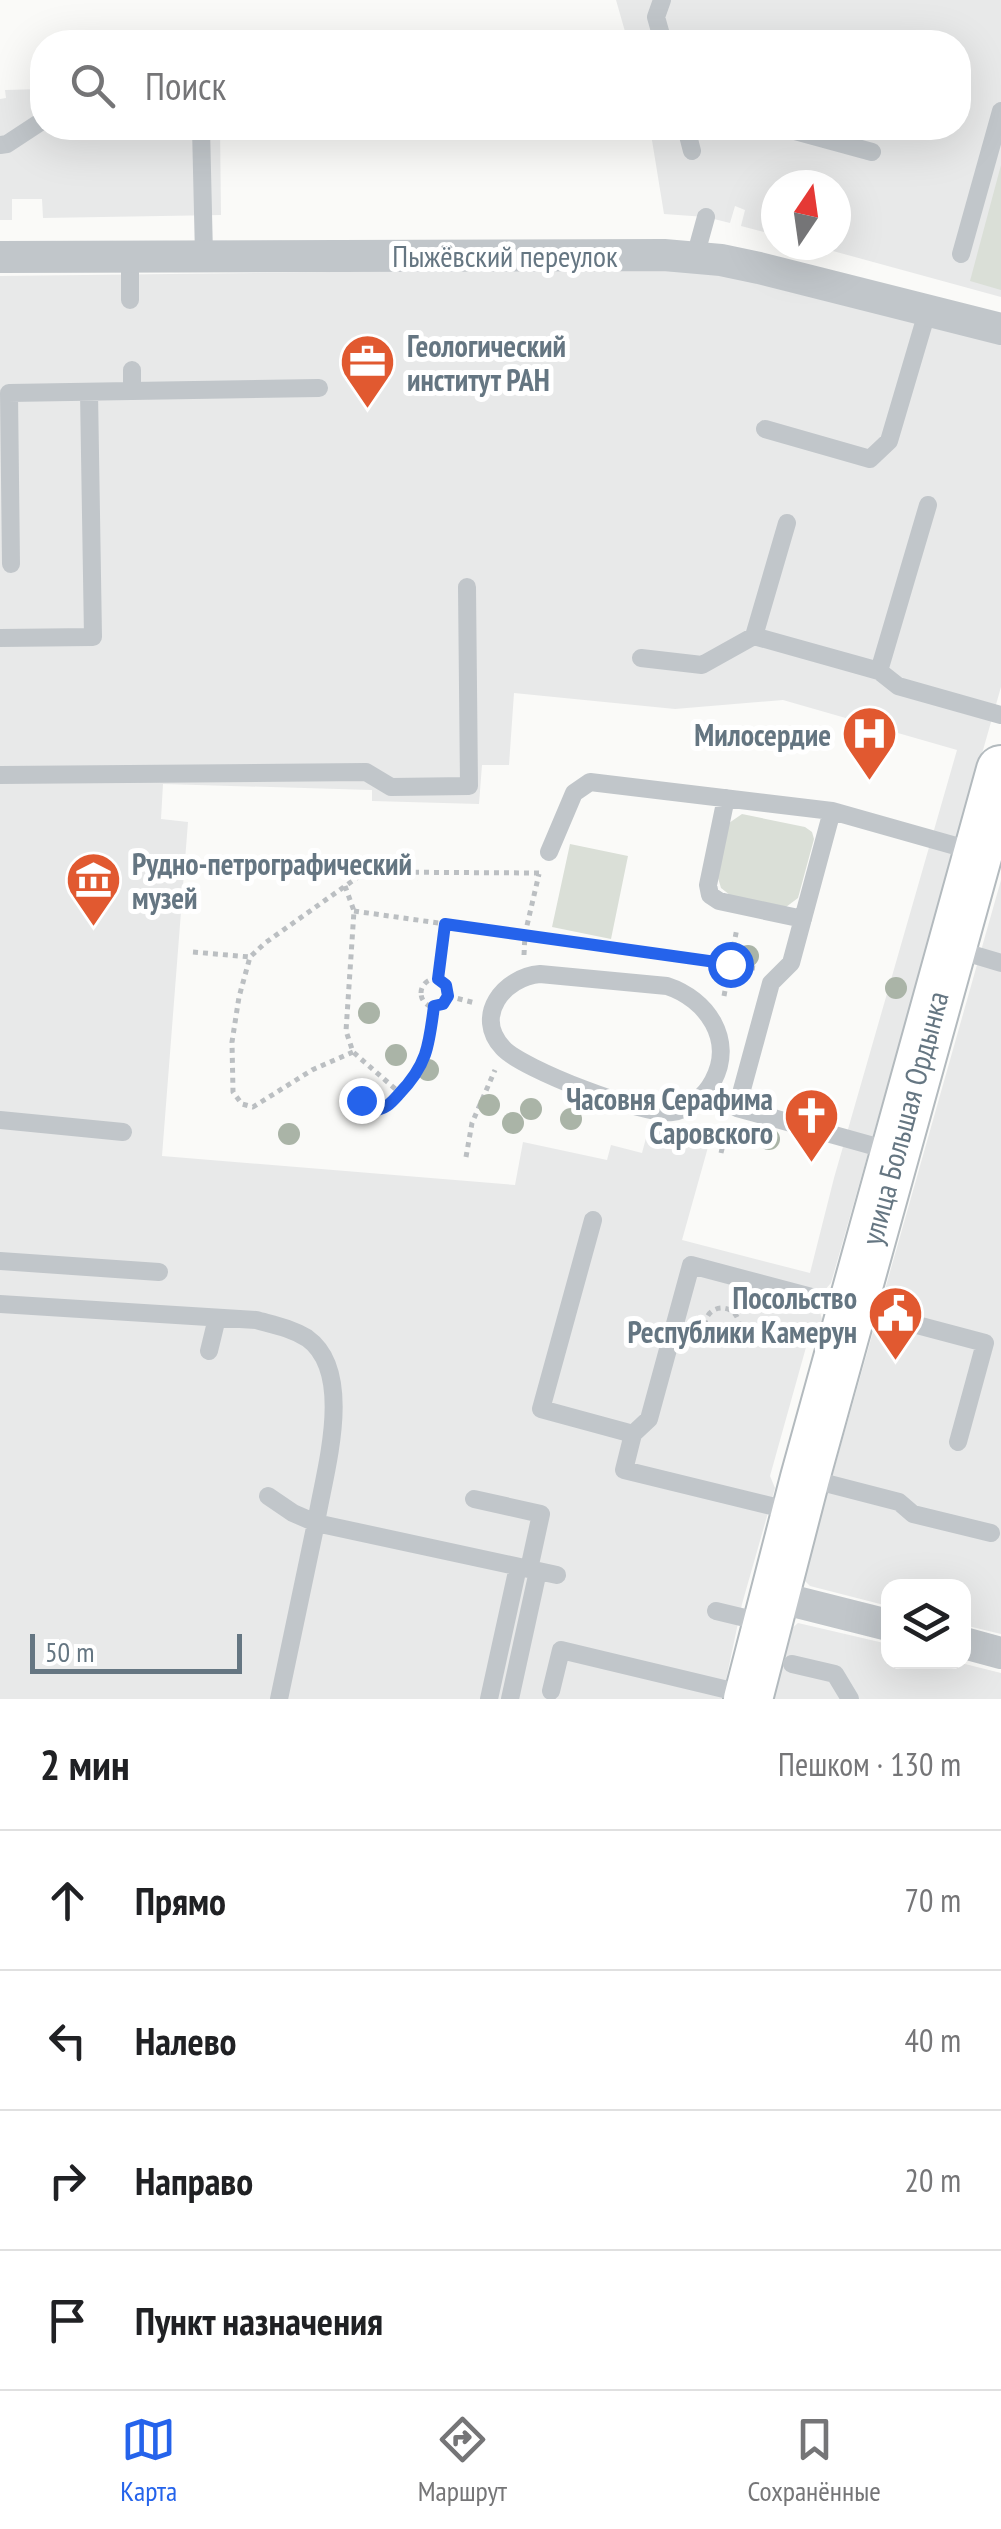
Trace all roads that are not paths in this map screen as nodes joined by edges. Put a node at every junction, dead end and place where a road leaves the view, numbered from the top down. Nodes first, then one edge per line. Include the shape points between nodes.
1 (662, 0) edge
2 (660, 30) edge
3 (1001, 111) edge
4 (30, 129) edge
5 (201, 140) edge
6 (689, 140) edge
7 (828, 140) edge
8 (0, 144) edge
9 (692, 151) dead end
10 (872, 152) dead end
11 (706, 217) dead end
12 (961, 254) dead end
13 (204, 255) junction
14 (130, 256) junction
15 (0, 257) edge
16 (695, 258) junction
17 (130, 300) dead end
18 (928, 309) junction
19 (1001, 329) edge
20 (132, 370) dead end
21 (319, 388) dead end
22 (132, 391) junction
23 (89, 392) junction
24 (765, 428) dead end
25 (928, 504) dead end
26 (787, 523) dead end
27 (11, 564) dead end
28 (468, 586) dead end
29 (754, 636) junction
30 (0, 638) edge
31 (641, 658) dead end
32 (879, 671) junction
33 (1001, 715) edge
34 (0, 775) edge
35 (999, 783) edge
36 (726, 798) junction
37 (832, 811) junction
38 (549, 852) road end
39 (978, 852) junction
40 (803, 919) junction
41 (951, 948) junction
42 (1001, 963) edge
43 (720, 1062) junction
44 (748, 1070) junction
45 (705, 1092) junction
46 (737, 1108) junction
47 (0, 1120) edge
48 (123, 1132) dead end
49 (895, 1152) junction
50 (593, 1220) dead end
51 (0, 1260) edge
52 (159, 1272) dead end
53 (0, 1304) edge
54 (852, 1307) junction
55 (217, 1318) junction
56 (209, 1352) dead end
57 (633, 1434) junction
58 (958, 1442) dead end
59 (800, 1495) junction
60 (268, 1496) dead end
61 (474, 1499) dead end
62 (316, 1523) junction
63 (991, 1533) dead end
64 (528, 1569) junction
65 (558, 1576) dead end
66 (770, 1610) junction
67 (716, 1612) dead end
68 (881, 1624) edge
69 (971, 1646) edge
70 (1001, 1653) edge
71 (792, 1664) dead end
72 (551, 1691) dead end
73 (749, 1697) edge
74 (279, 1699) edge
75 (489, 1699) edge
76 (510, 1699) edge
77 (850, 1699) edge

1 - 2 lane
3 - 12 lane
4 - 8 lane
5 - 13 lane
6 - 9 lane
7 - 10 lane
11 - 16 lane
13 - 14 street, Пыжёвский переулок
13 - 16 street, Пыжёвский переулок
14 - 15 street, Пыжёвский переулок
14 - 17 lane
16 - 18 street, Пыжёвский переулок
18 - 19 street, Пыжёвский переулок
18 - 24 lane via 890,441 870,459
20 - 22 lane
21 - 22 lane
22 - 23 lane
23 - 27 lane via 8,392
23 - 30 lane via 93,637
25 - 32 lane
26 - 29 lane
28 - 34 lane via 469,786 392,787 366,772
29 - 31 lane via 702,665
29 - 32 lane
32 - 33 lane via 898,686
35 - 39 main road, улица Большая Ордынка
36 - 37 lane
36 - 38 lane via 590,782 574,793
36 - 40 lane via 710,895
37 - 39 lane
37 - 40 lane
39 - 41 main road, улица Большая Ордынка
40 - 44 lane via 791,963 771,983
41 - 42 lane
41 - 49 main road, улица Большая Ордынка
43 - 44 lane
43 - 45 lane
43 - 45 lane via 713,1021 698,1001 668,986 526,975 495,1001 492,1029 504,1049 605,1098 662,1113 677,1112
44 - 46 lane
45 - 46 lane
46 - 49 lane
47 - 48 lane
49 - 54 main road, улица Большая Ордынка
50 - 57 lane via 541,1409
51 - 52 lane
53 - 55 lane
54 - 57 lane via 691,1264 649,1419
54 - 58 lane via 985,1343
54 - 59 main road, улица Большая Ордынка
55 - 56 lane
55 - 62 lane via 286,1328 310,1340 327,1362 332,1426
57 - 59 lane via 624,1470
59 - 63 lane via 899,1502 913,1514
59 - 66 main road, улица Большая Ордынка
60 - 62 lane
61 - 64 lane via 541,1514
62 - 64 lane
62 - 74 lane
64 - 65 lane
64 - 75 lane
64 - 76 lane
66 - 67 lane
66 - 68 street
66 - 73 main road, улица Большая Ордынка
69 - 70 street
71 - 77 lane via 835,1674
72 - 73 lane via 560,1650

